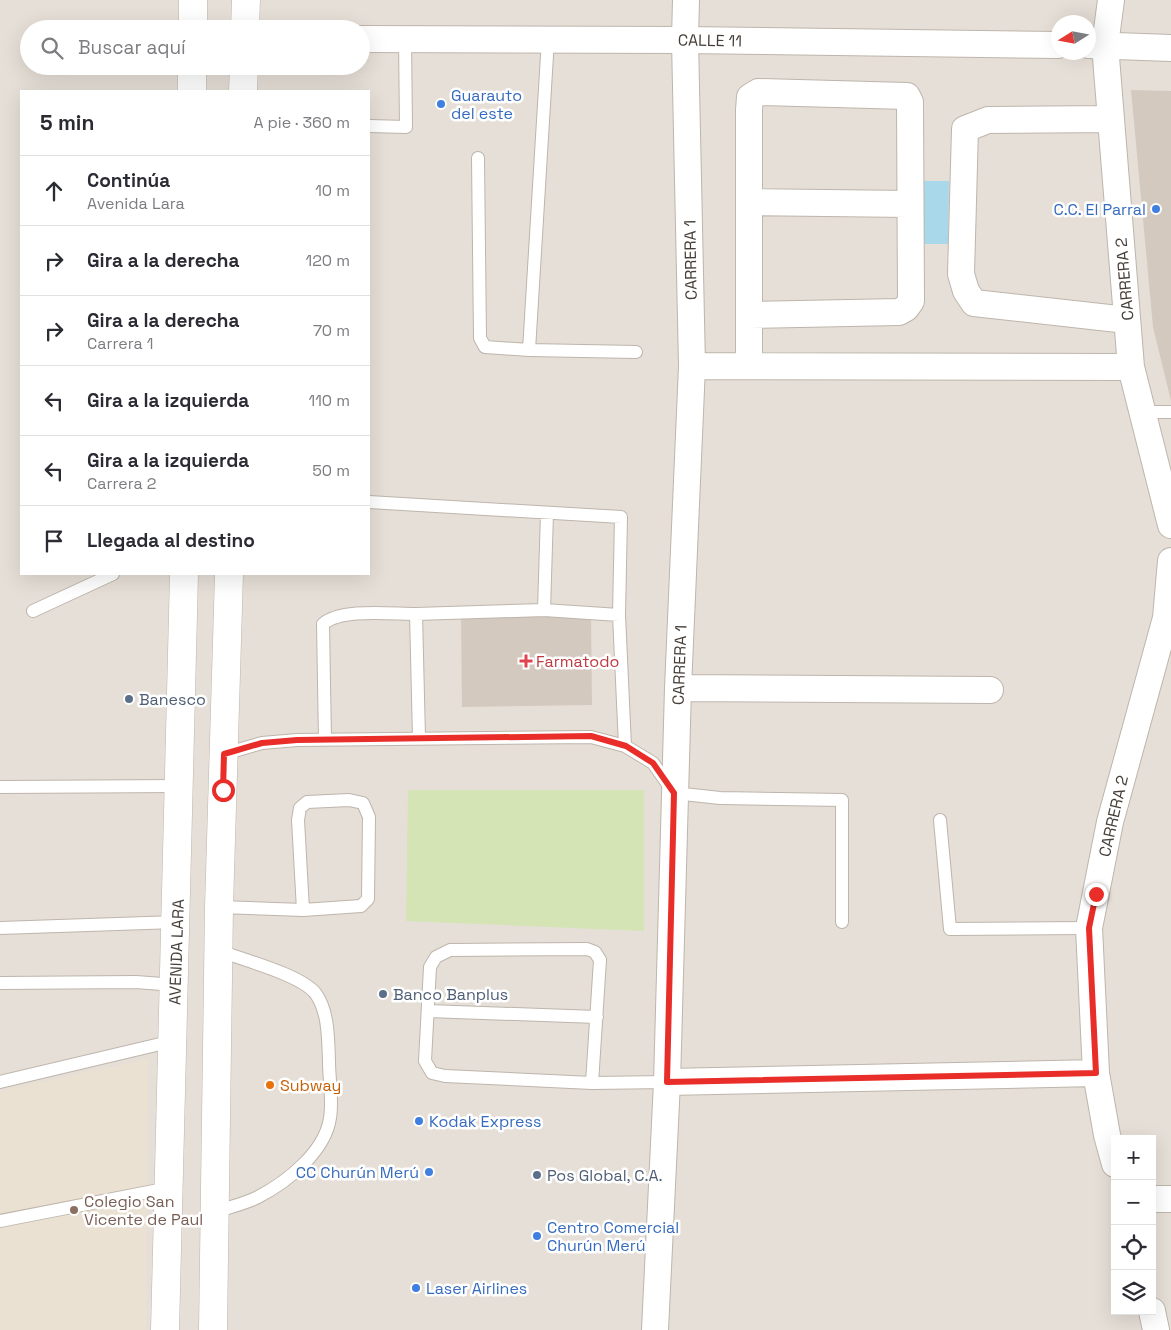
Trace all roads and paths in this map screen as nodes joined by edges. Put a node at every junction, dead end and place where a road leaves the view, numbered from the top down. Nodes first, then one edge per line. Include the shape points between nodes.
1 (194, 0) edge
2 (246, 0) edge
3 (686, 0) edge
4 (1111, 0) edge
5 (193, 20) edge
6 (245, 20) edge
7 (370, 39) edge
8 (405, 39) junction
9 (548, 39) junction
10 (685, 40) junction
11 (1051, 45) edge
12 (1097, 45) edge
13 (1171, 48) edge
14 (192, 75) edge
15 (244, 75) edge
16 (192, 90) edge
17 (243, 90) edge
18 (1111, 119) junction
19 (370, 126) edge
20 (478, 158) dead end
21 (749, 202) junction
22 (910, 204) junction
23 (749, 315) junction
24 (1127, 320) junction
25 (529, 350) junction
26 (636, 352) dead end
27 (692, 366) junction
28 (749, 366) junction
29 (1131, 367) junction
30 (1142, 412) junction
31 (1171, 412) edge
32 (370, 502) edge
33 (547, 513) junction
34 (1171, 525) edge
35 (1171, 561) edge
36 (111, 575) edge
37 (184, 575) edge
38 (229, 575) edge
39 (544, 610) junction
40 (33, 611) dead end
41 (416, 614) junction
42 (619, 615) junction
43 (678, 688) junction
44 (990, 690) dead end
45 (419, 738) junction
46 (325, 740) junction
47 (626, 746) junction
48 (224, 754) junction
49 (180, 786) junction
50 (0, 787) edge
51 (674, 793) junction
52 (940, 820) dead end
53 (219, 907) junction
54 (303, 910) junction
55 (176, 922) junction
56 (842, 922) dead end
57 (0, 928) edge
58 (1089, 928) junction
59 (220, 951) junction
60 (0, 983) edge
61 (175, 985) junction
62 (428, 1011) junction
63 (597, 1017) junction
64 (173, 1042) junction
65 (1096, 1073) junction
66 (0, 1082) edge
67 (667, 1082) junction
68 (592, 1083) junction
69 (1111, 1150) edge
70 (169, 1188) junction
71 (1156, 1199) edge
72 (1171, 1199) edge
73 (215, 1212) junction
74 (0, 1221) edge
75 (1153, 1315) edge
76 (165, 1330) edge
77 (213, 1330) edge
78 (655, 1330) edge
79 (1156, 1330) edge

1 - 5 street
2 - 6 street
3 - 10 street, CARRERA 1
4 - 12 street, CARRERA 2
7 - 8 street, CALLE 11
8 - 9 street, CALLE 11
8 - 19 lane via 406,126
9 - 10 street, CALLE 11
9 - 25 lane
10 - 11 street, CALLE 11
10 - 27 street, CARRERA 1
12 - 13 street
12 - 18 street, CARRERA 2
14 - 16 street
15 - 17 street
18 - 24 street, CARRERA 2
18 - 24 street via 988,120 965,129 961,274 974,303
20 - 25 lane via 480,338 485,348
21 - 22 street
21 - 22 street via 750,97 758,92 907,96 910,102
21 - 23 street
22 - 23 street via 911,301 906,308 899,312
23 - 28 street
24 - 29 street, CARRERA 2
25 - 26 lane
27 - 28 street
27 - 43 street, CARRERA 1
28 - 29 street
29 - 30 street, CARRERA 2
30 - 31 lane
30 - 34 street, CARRERA 2
32 - 33 lane
33 - 39 lane
33 - 42 lane via 621,517
35 - 58 street, CARRERA 2 via 1166,618 1110,822
36 - 40 lane
37 - 49 street, AVENIDA LARA
38 - 48 street
39 - 41 lane
39 - 42 lane
41 - 45 lane
41 - 46 lane via 342,615 323,624
42 - 47 lane
43 - 44 street
43 - 51 street, CARRERA 1
45 - 46 lane
45 - 47 lane via 591,736
46 - 48 lane via 262,743
47 - 51 lane via 653,763
48 - 53 street
49 - 50 lane
49 - 55 street, AVENIDA LARA
51 - 56 lane via 720,798 842,800
51 - 67 street, CARRERA 1
52 - 58 lane via 950,930
53 - 54 lane
53 - 59 street
54 - 54 lane via 361,906 368,899 369,817 363,803 350,800 307,802 300,808
55 - 57 lane
55 - 61 street, AVENIDA LARA
58 - 65 street, CARRERA 2
59 - 73 street
59 - 73 lane via 302,981 316,994 328,1035 330,1118 320,1145 274,1188
60 - 61 lane via 136,982
61 - 64 street, AVENIDA LARA
62 - 63 lane
62 - 63 lane via 430,967 436,957 450,950 587,949 596,952 600,960
62 - 68 lane via 425,1061 432,1073
63 - 68 lane
64 - 66 lane
64 - 70 street, AVENIDA LARA
65 - 67 street
65 - 69 street, CARRERA 2
67 - 68 lane
67 - 78 street, CARRERA 1
70 - 74 lane
70 - 76 street, AVENIDA LARA
71 - 72 street
73 - 77 street
75 - 79 street

